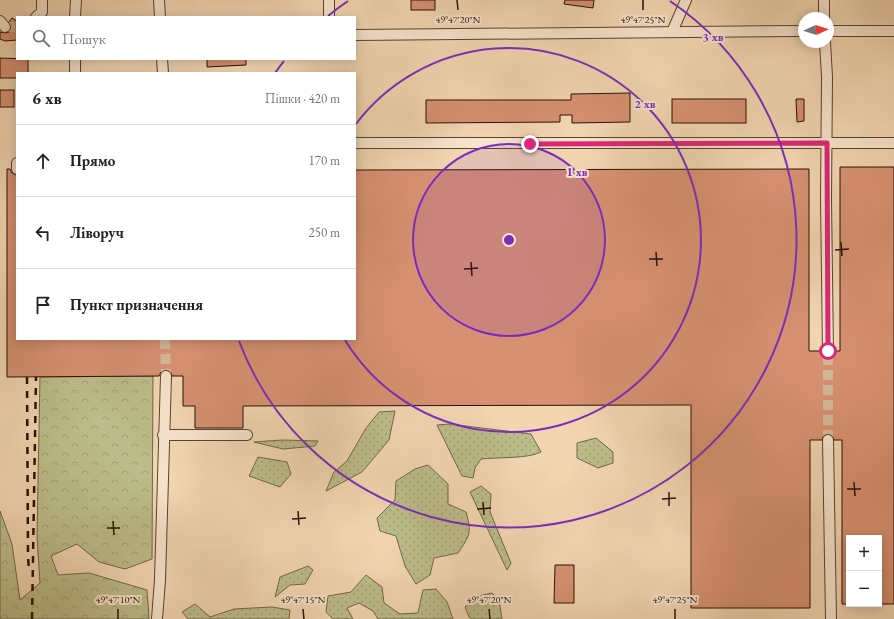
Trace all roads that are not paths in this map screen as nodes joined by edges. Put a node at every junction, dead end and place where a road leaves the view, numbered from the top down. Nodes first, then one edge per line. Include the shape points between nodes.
1 (42, 0) edge
2 (76, 0) edge
3 (159, 0) edge
4 (329, 0) edge
5 (686, 0) edge
6 (824, 0) edge
7 (824, 12) edge
8 (37, 16) edge
9 (76, 16) edge
10 (160, 16) edge
11 (329, 16) edge
12 (798, 31) edge
13 (834, 31) edge
14 (894, 31) edge
15 (672, 32) junction
16 (356, 35) edge
17 (825, 48) edge
18 (75, 60) edge
19 (162, 60) edge
20 (75, 72) edge
21 (163, 72) edge
22 (356, 143) edge
23 (827, 143) junction
24 (894, 143) edge
25 (828, 351) tunnel mouth
26 (166, 376) tunnel mouth
27 (163, 435) junction
28 (247, 435) dead end
29 (828, 440) tunnel mouth
30 (157, 619) edge
31 (831, 619) edge

1 - 8 street via 42,12
2 - 9 street
3 - 10 street
4 - 11 street
5 - 15 street
6 - 7 street
12 - 15 street
13 - 14 street
15 - 16 street
17 - 23 street
18 - 20 street
19 - 21 street
22 - 23 street
23 - 24 street
23 - 25 street
26 - 27 street
27 - 28 street
27 - 30 street
29 - 31 street

